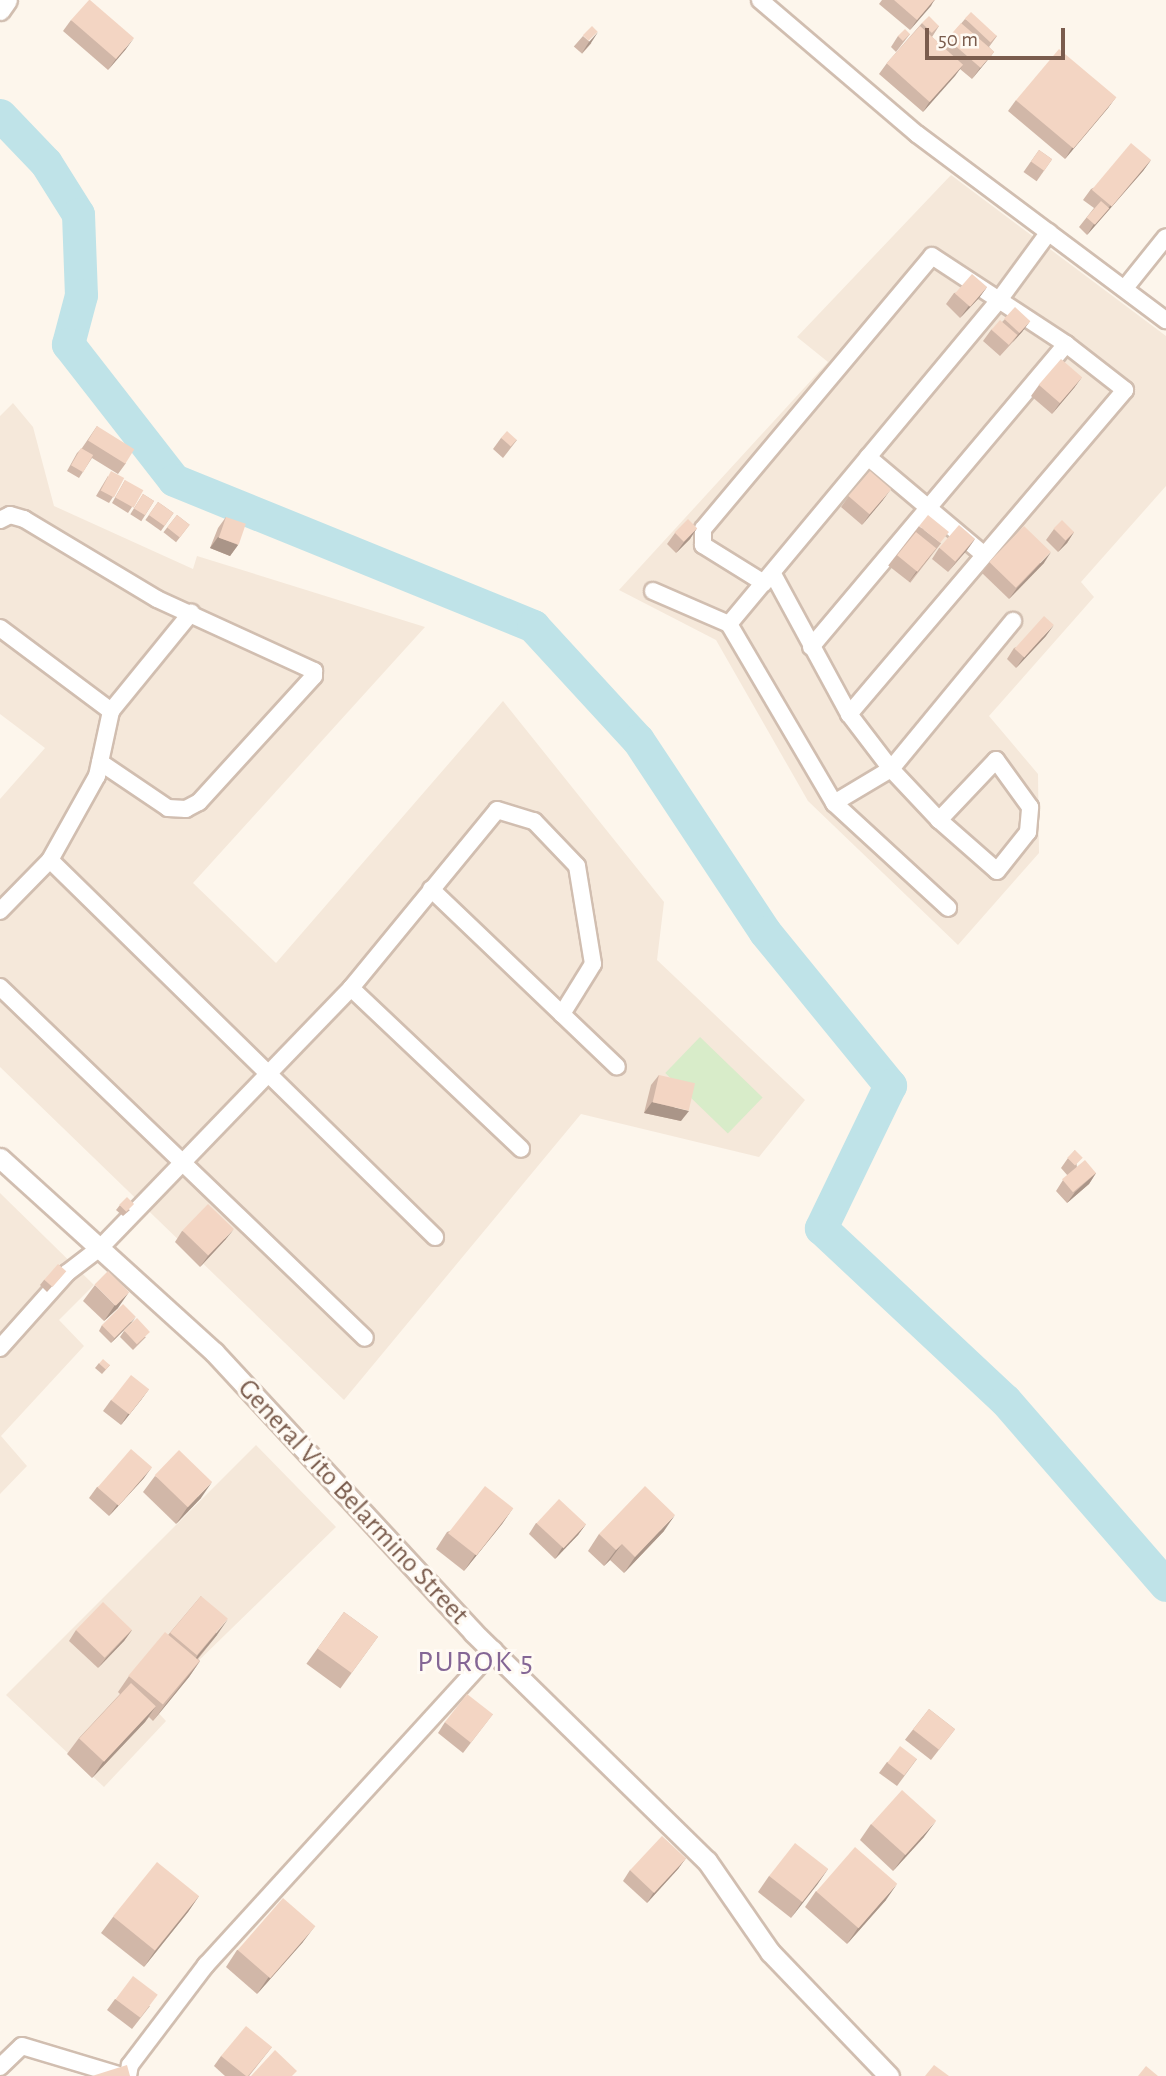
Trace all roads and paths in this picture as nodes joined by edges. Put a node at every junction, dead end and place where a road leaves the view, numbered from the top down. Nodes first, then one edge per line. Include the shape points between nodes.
1 (7, 0) edge
2 (760, 0) edge
3 (0, 10) edge
4 (1049, 232) junction
5 (1166, 237) edge
6 (1125, 288) junction
7 (999, 300) junction
8 (1166, 320) edge
9 (1066, 344) junction
10 (868, 457) junction
11 (927, 506) junction
12 (0, 520) edge
13 (983, 554) junction
14 (769, 578) junction
15 (653, 591) dead end
16 (191, 614) junction
17 (1013, 621) dead end
18 (729, 624) junction
19 (0, 628) edge
20 (811, 648) junction
21 (111, 711) junction
22 (849, 715) junction
23 (100, 762) junction
24 (891, 769) junction
25 (834, 803) junction
26 (939, 820) junction
27 (50, 860) junction
28 (431, 889) junction
29 (948, 908) dead end
30 (0, 911) edge
31 (0, 987) edge
32 (351, 988) junction
33 (562, 1014) junction
34 (617, 1067) dead end
35 (265, 1073) junction
36 (521, 1149) dead end
37 (0, 1158) edge
38 (183, 1163) junction
39 (435, 1237) dead end
40 (101, 1247) junction
41 (365, 1338) dead end
42 (0, 1348) edge
43 (494, 1650) junction
44 (0, 2067) edge
45 (122, 2076) edge
46 (128, 2076) edge
47 (889, 2076) edge

1 - 3 street
2 - 4 street via 918,134
4 - 6 street
4 - 7 street
5 - 6 street
6 - 8 street
7 - 9 street
7 - 10 street
7 - 14 street via 932,256 703,528 703,545
9 - 11 street
9 - 13 street via 1125,390
10 - 11 street
10 - 14 street
11 - 13 street
11 - 20 street
12 - 16 street via 10,515 23,519 157,600
13 - 22 street
14 - 18 street
14 - 20 street
15 - 18 street
16 - 21 street
16 - 23 street via 314,671 314,676 199,802 186,809 168,808
17 - 24 street
18 - 25 street
19 - 21 street
20 - 22 street
21 - 23 street
22 - 24 street
23 - 27 street via 97,776
24 - 25 street
24 - 26 street
25 - 29 street
26 - 26 street via 996,760 1019,785 1030,807 1028,832 997,871
27 - 30 street
27 - 35 street
28 - 32 street
28 - 33 street
28 - 33 street via 497,810 534,821 577,866 593,964
31 - 38 street
32 - 35 street
32 - 36 street
33 - 34 street
35 - 38 street
35 - 39 street
37 - 40 street, General Vito Belarmino Street
38 - 40 street
38 - 41 street
40 - 42 street via 67,1273
40 - 43 street, General Vito Belarmino Street via 214,1352
43 - 46 street via 206,1965 131,2065
43 - 47 street, General Vito Belarmino Street via 708,1861 770,1952
44 - 45 street via 22,2046

